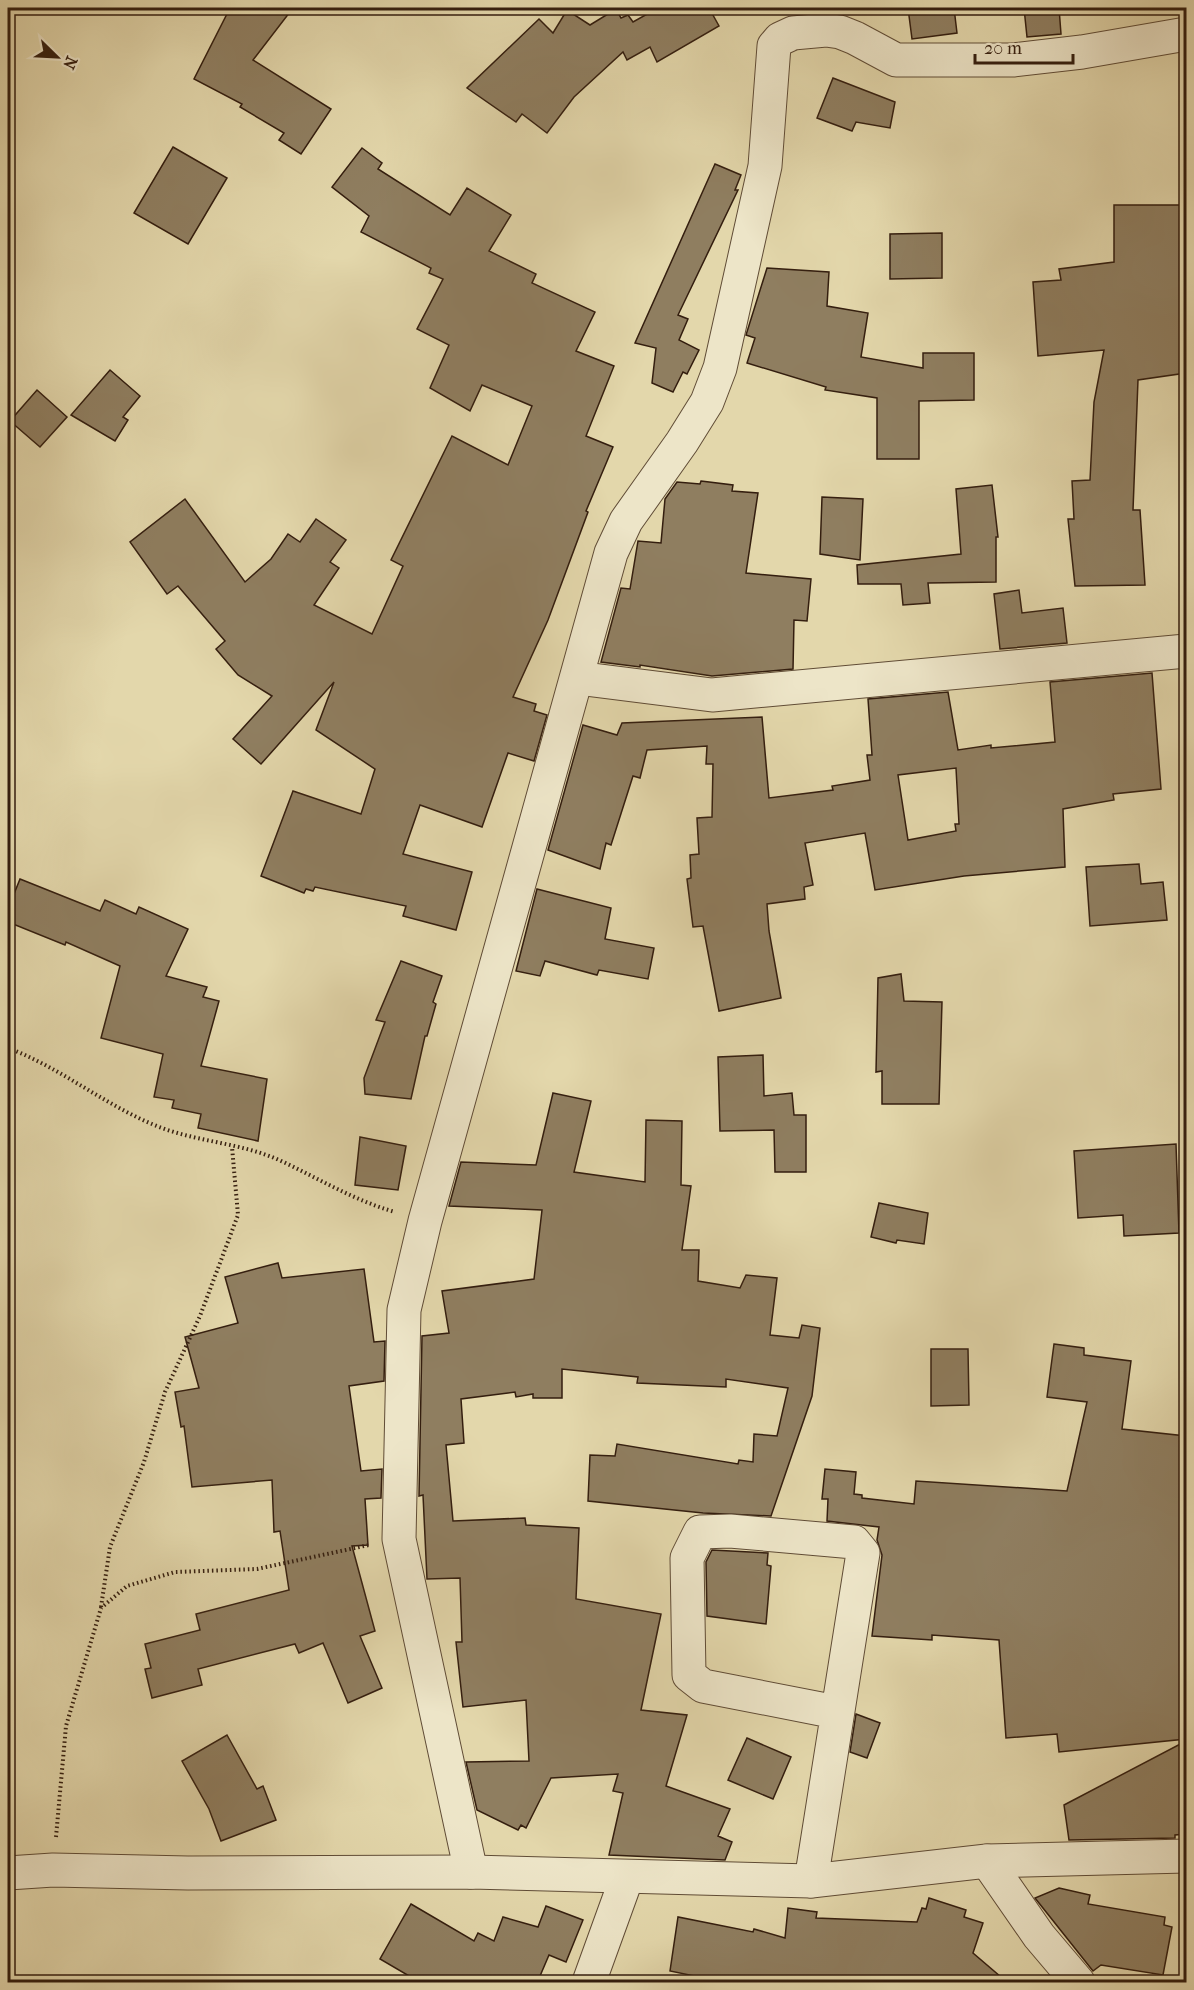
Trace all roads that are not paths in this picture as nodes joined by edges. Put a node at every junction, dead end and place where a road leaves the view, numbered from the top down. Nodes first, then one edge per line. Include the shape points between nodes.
1 (1186, 34) edge
2 (1186, 651) edge
3 (577, 678) junction
4 (836, 1713) junction
5 (1186, 1856) edge
6 (987, 1861) junction
7 (471, 1872) junction
8 (8, 1873) edge
9 (627, 1877) junction
10 (811, 1881) junction
11 (589, 1983) edge
12 (1078, 1983) edge

1 - 3 street via 1013,60 909,62 896,60 840,32 793,33 780,39 771,58 765,166 720,368 706,402 611,553
2 - 3 street via 712,695
3 - 7 street via 424,1221 404,1310 399,1539
4 - 4 street via 863,1554 854,1542 700,1532 687,1558 689,1675 703,1686
4 - 10 street
5 - 6 street
6 - 10 street
6 - 12 street
7 - 8 street
7 - 9 street
9 - 10 street
9 - 11 street

